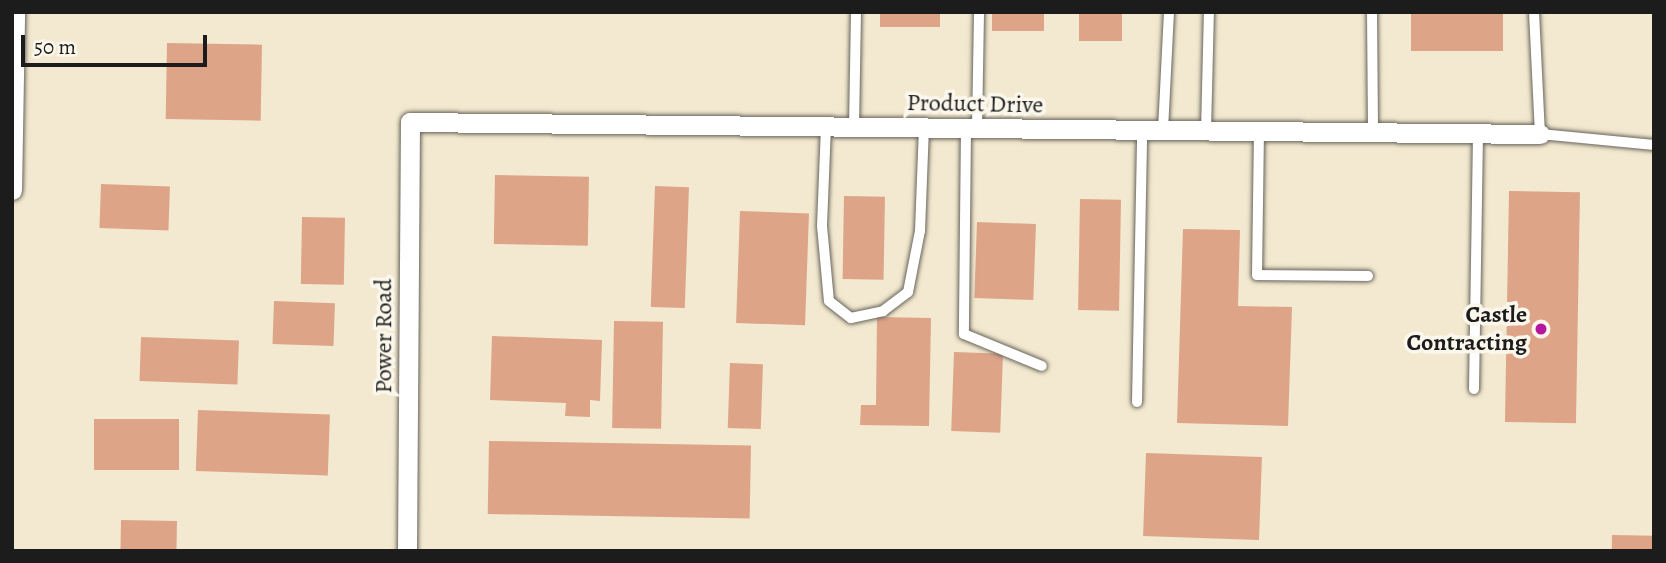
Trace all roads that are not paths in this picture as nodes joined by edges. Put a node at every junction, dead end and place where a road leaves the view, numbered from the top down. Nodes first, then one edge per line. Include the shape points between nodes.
1 (15, 12) edge
2 (856, 12) edge
3 (979, 12) edge
4 (1170, 12) edge
5 (1209, 12) edge
6 (1372, 12) edge
7 (1534, 12) edge
8 (410, 122) joint
9 (826, 127) junction
10 (853, 127) junction
11 (925, 127) junction
12 (972, 128) junction
13 (1163, 130) junction
14 (1142, 131) junction
15 (1206, 131) junction
16 (1259, 131) junction
17 (1373, 132) junction
18 (1478, 133) junction
19 (1539, 134) junction
20 (1654, 145) edge
21 (12, 190) edge
22 (1368, 276) dead end
23 (1042, 366) dead end
24 (1474, 389) dead end
25 (1137, 402) dead end
26 (407, 551) edge

1 - 21 street
2 - 10 lane
3 - 12 lane
4 - 13 lane
5 - 15 lane
6 - 17 lane
7 - 19 lane
8 - 9 street, Product Drive
8 - 26 street, Power Road
9 - 10 street, Product Drive
9 - 11 lane via 822,226 829,301 850,318 883,311 908,292 920,231
10 - 11 street, Product Drive
11 - 12 street, Product Drive
12 - 14 street, Product Drive
12 - 23 lane via 964,334
13 - 14 street, Product Drive
13 - 15 street, Product Drive
14 - 25 lane
15 - 16 street, Product Drive
16 - 17 street, Product Drive
16 - 22 lane via 1257,275
17 - 18 street, Product Drive
18 - 19 street, Product Drive
18 - 24 lane
19 - 20 lane

